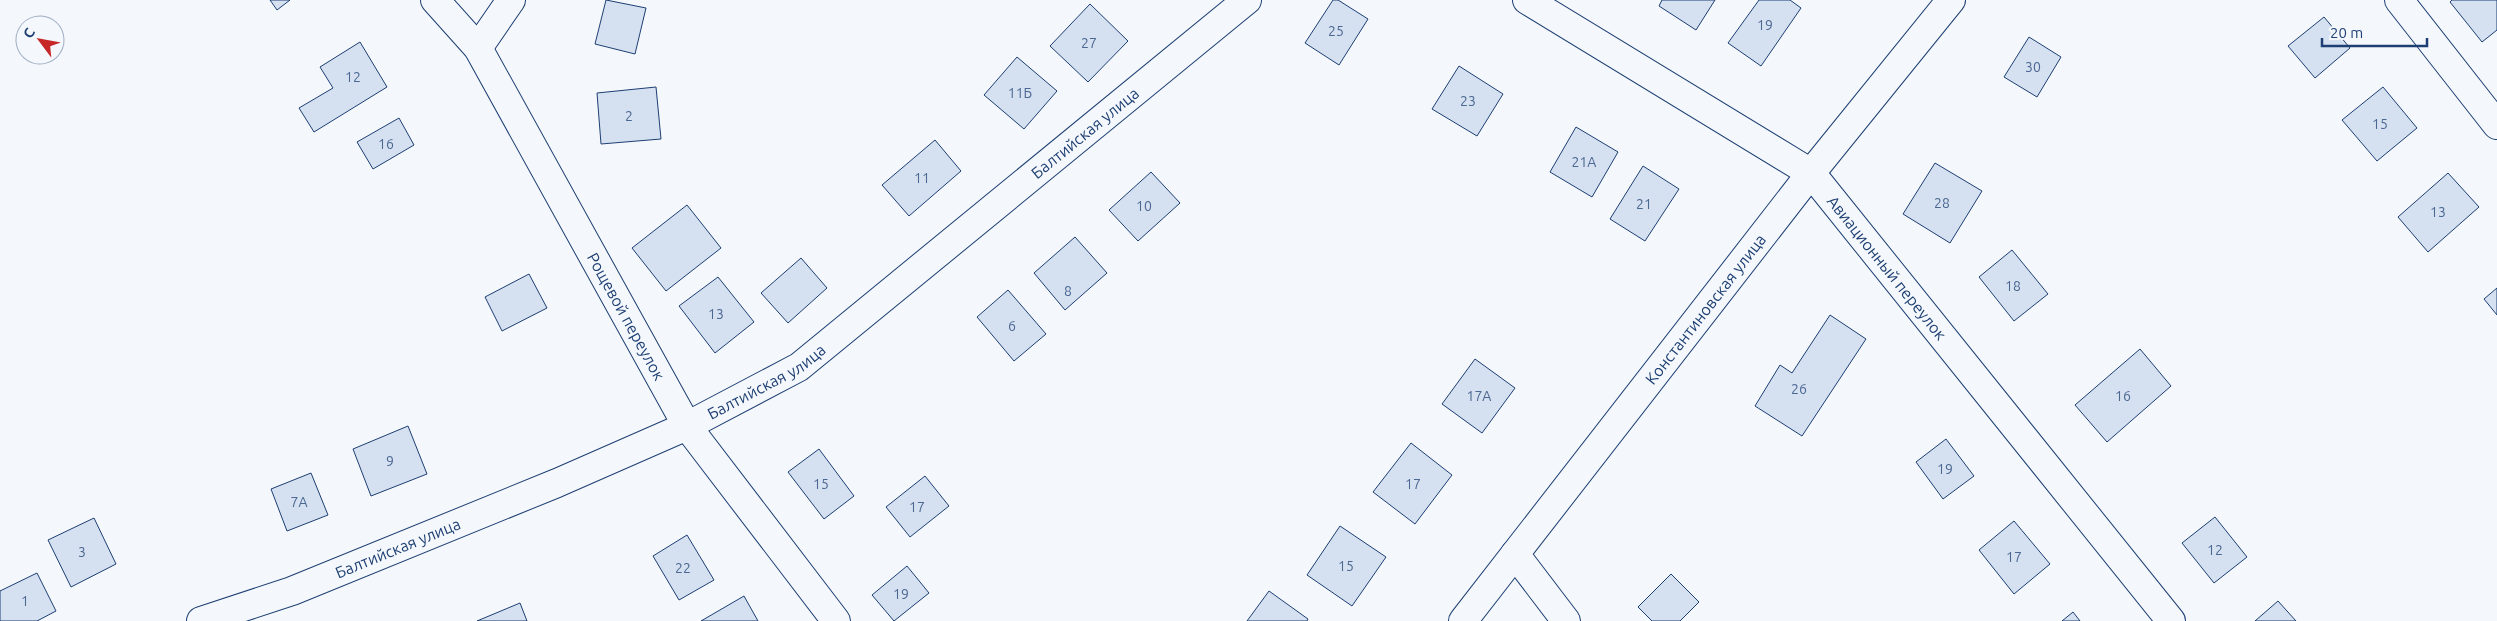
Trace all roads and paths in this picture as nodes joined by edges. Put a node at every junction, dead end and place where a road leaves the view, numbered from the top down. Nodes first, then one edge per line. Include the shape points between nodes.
1 (435, 0) edge
2 (511, 0) edge
3 (1247, 0) edge
4 (1527, 0) edge
5 (1951, 0) edge
6 (2399, 0) edge
7 (478, 48) junction
8 (2497, 124) edge
9 (1811, 173) junction
10 (687, 426) junction
11 (1515, 554) junction
12 (201, 621) edge
13 (836, 621) edge
14 (1463, 621) edge
15 (1566, 621) edge
16 (2171, 621) edge

1 - 7 street, Рощевой переулок
2 - 7 street
3 - 10 street, Балтийская улица via 799,367
4 - 9 street, Авиационный переулок
5 - 9 street, Константиновская улица
6 - 8 street
7 - 10 street, Рощевой переулок
9 - 11 street, Константиновская улица
9 - 16 street, Авиационный переулок
10 - 12 street, Балтийская улица via 557,483 301,587
10 - 13 street, Рощевой переулок
11 - 14 street, Константиновская улица
11 - 15 street

